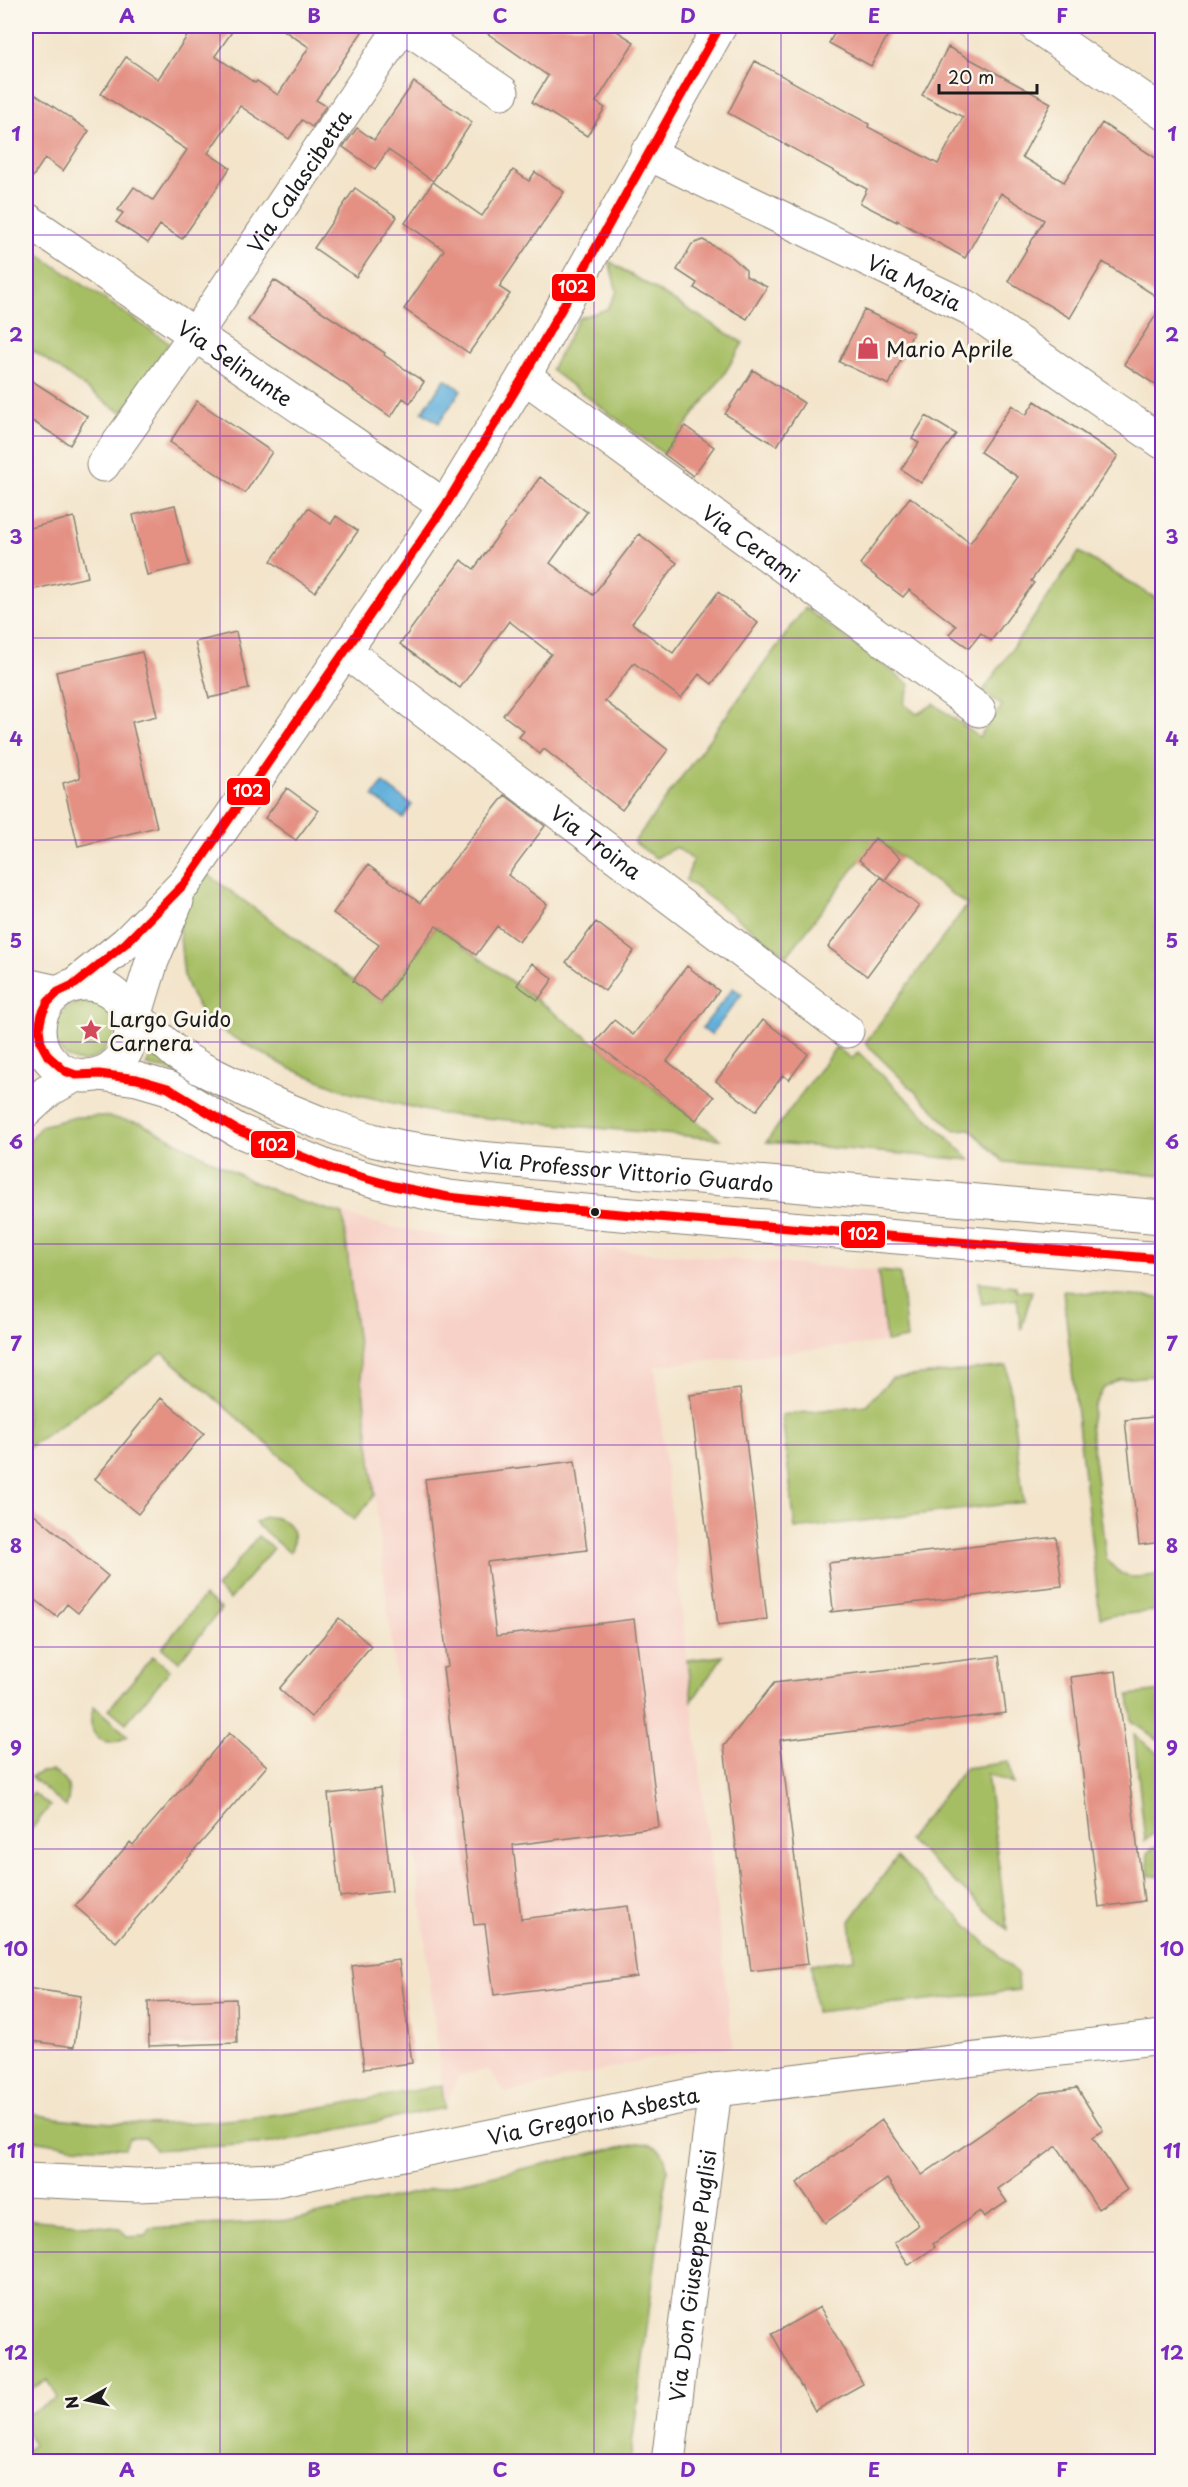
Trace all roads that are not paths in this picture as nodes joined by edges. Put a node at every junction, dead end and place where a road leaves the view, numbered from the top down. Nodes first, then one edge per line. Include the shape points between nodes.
1 (404, 26) edge
2 (720, 26) edge
3 (1036, 26) edge
4 (502, 92) dead end
5 (1162, 112) edge
6 (647, 153) junction
7 (26, 219) edge
8 (195, 335) junction
9 (524, 376) junction
10 (1162, 442) edge
11 (103, 465) dead end
12 (445, 506) junction
13 (346, 652) junction
14 (979, 710) dead end
15 (185, 883) junction
16 (26, 985) edge
17 (66, 988) junction
18 (130, 1017) junction
19 (847, 1031) dead end
20 (34, 1047) edge
21 (88, 1074) junction
22 (26, 1111) edge
23 (1162, 1217) edge
24 (1162, 1259) edge
25 (1162, 2037) edge
26 (715, 2090) junction
27 (26, 2180) edge
28 (668, 2462) edge

1 - 4 street
1 - 8 street, Via Calascibetta
2 - 6 street
3 - 5 street
6 - 9 street
6 - 10 street, Via Mozia via 969,308
7 - 8 street, Via Selinunte
8 - 11 street, Via Calascibetta
8 - 12 street, Via Selinunte
9 - 12 street
9 - 14 street, Via Cerami
12 - 13 street
13 - 15 street
13 - 19 street, Via Troina
15 - 17 street via 126,943
15 - 18 street
16 - 17 street
17 - 18 street via 99,985 110,990
17 - 20 street via 48,1002
18 - 21 street via 130,1042 118,1062
18 - 23 street, Via Professor Vittorio Guardo via 200,1068 269,1102 318,1122 402,1147 479,1158
20 - 21 street via 55,1065
21 - 22 street via 49,1090
21 - 24 street, Via Professor Vittorio Guardo via 137,1078 168,1088 237,1130 332,1169 448,1197
25 - 26 street, Via Gregorio Asbesta
26 - 27 street, Via Gregorio Asbesta via 276,2180 136,2185
26 - 28 street, Via Don Giuseppe Puglisi

